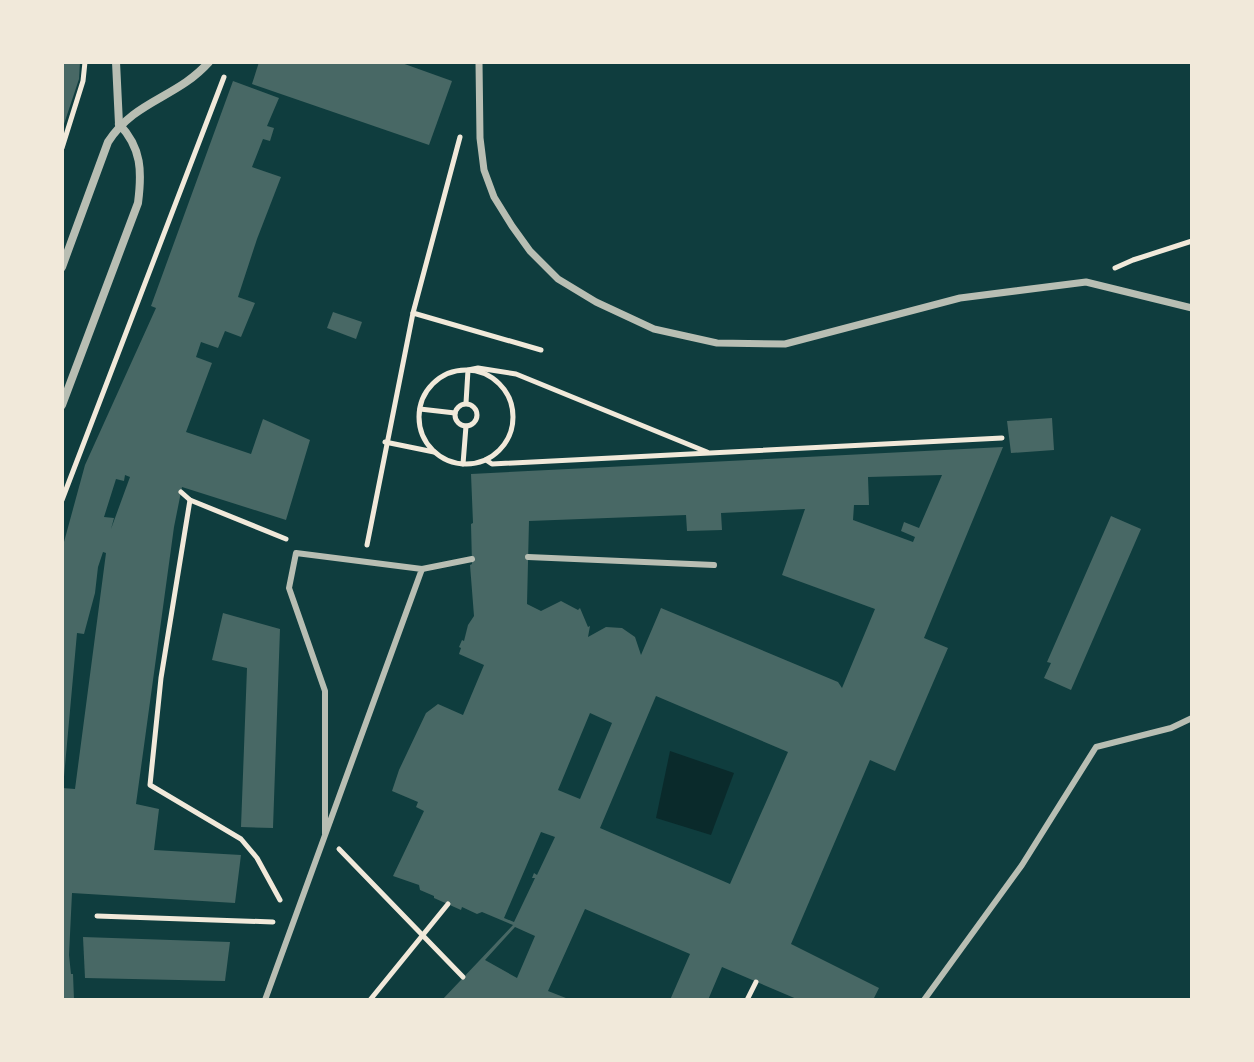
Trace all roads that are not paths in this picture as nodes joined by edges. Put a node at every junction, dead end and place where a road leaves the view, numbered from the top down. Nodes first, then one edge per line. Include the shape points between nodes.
1 (116, 62) edge
2 (209, 62) edge
3 (479, 62) edge
4 (119, 124) junction
5 (62, 267) edge
6 (1192, 308) edge
7 (62, 405) edge
8 (528, 557) dead end
9 (472, 559) dead end
10 (714, 565) dead end
11 (422, 569) junction
12 (1192, 718) edge
13 (325, 834) junction
14 (265, 1000) edge
15 (924, 1000) edge

1 - 4 street
2 - 4 street via 183,85
3 - 6 street via 484,170 512,226 558,279 654,329 717,343 785,344 960,298 1086,282
4 - 5 street
4 - 7 street via 137,149 138,203
8 - 10 lane
9 - 11 lane
11 - 13 lane
11 - 13 lane via 296,553 289,588 325,691
12 - 15 lane via 1096,747 1022,865
13 - 14 lane

